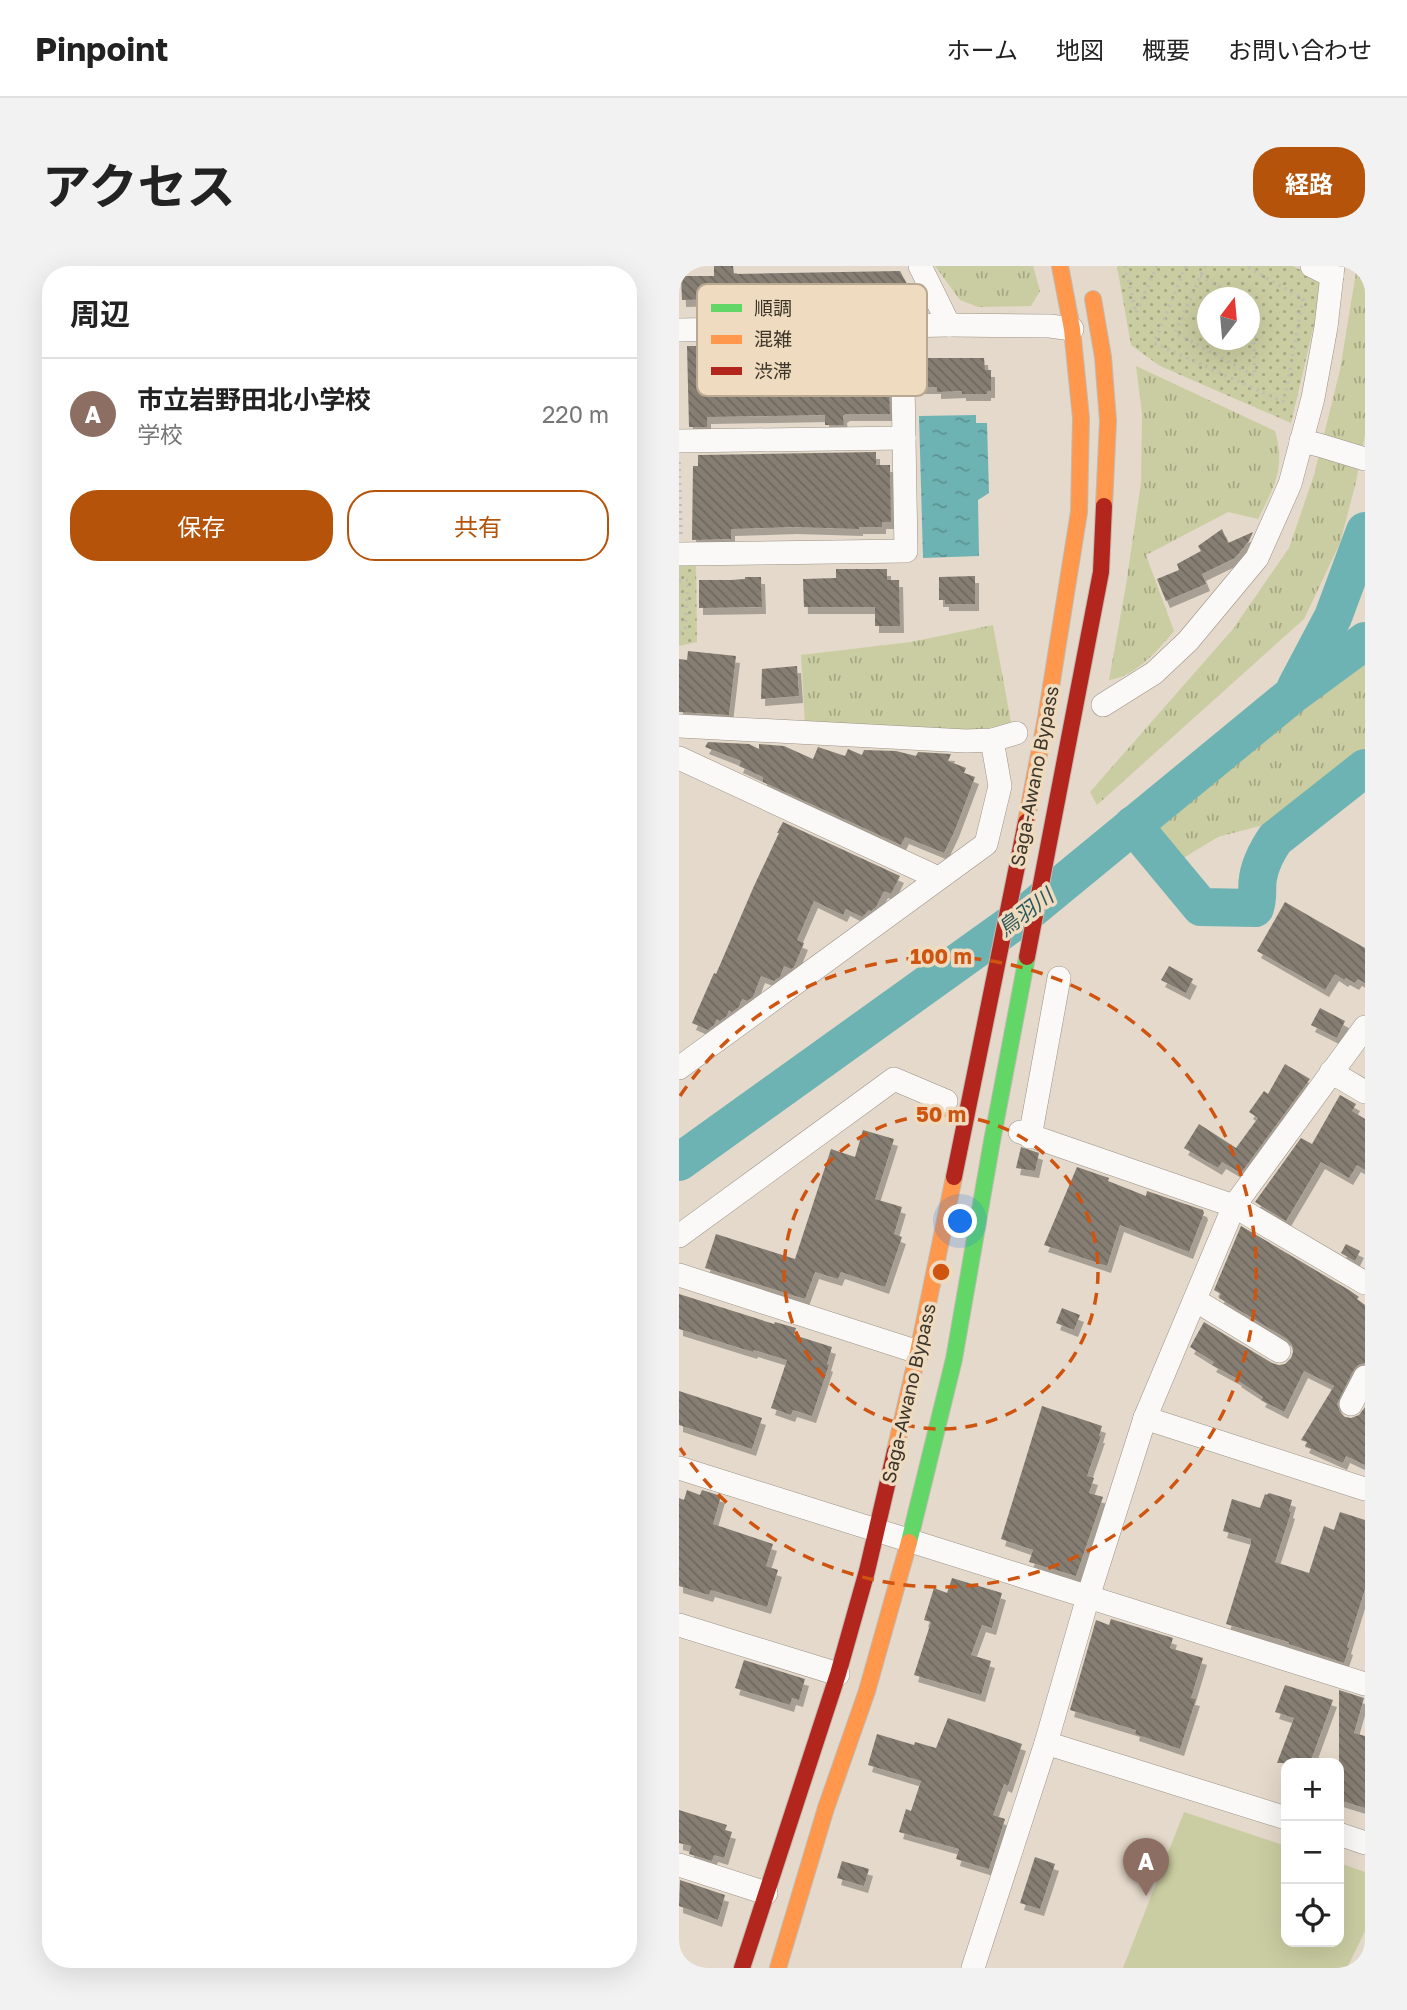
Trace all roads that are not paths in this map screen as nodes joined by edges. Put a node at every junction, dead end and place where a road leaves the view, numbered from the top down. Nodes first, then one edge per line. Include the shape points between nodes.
1 (920, 266) edge
2 (1060, 266) edge
3 (1326, 269) edge
4 (1090, 281) dead end
5 (927, 325) edge
6 (949, 325) junction
7 (1072, 328) junction
8 (679, 330) edge
9 (697, 330) edge
10 (903, 396) edge
11 (904, 438) junction
12 (679, 441) edge
13 (1310, 443) junction
14 (1365, 459) edge
15 (680, 554) edge
16 (1103, 705) dead end
17 (679, 726) edge
18 (1016, 733) dead end
19 (992, 740) junction
20 (679, 758) edge
21 (938, 878) junction
22 (1059, 978) dead end
23 (1365, 1027) edge
24 (679, 1068) edge
25 (1331, 1072) junction
26 (1365, 1091) edge
27 (946, 1101) dead end
28 (1234, 1206) junction
29 (679, 1236) edge
30 (679, 1275) edge
31 (1365, 1283) edge
32 (1195, 1300) junction
33 (918, 1352) junction
34 (1279, 1352) dead end
35 (1365, 1377) edge
36 (1351, 1404) dead end
37 (1145, 1419) junction
38 (679, 1468) edge
39 (1365, 1489) edge
40 (876, 1530) junction
41 (909, 1541) junction
42 (1088, 1597) junction
43 (679, 1625) edge
44 (838, 1674) junction
45 (1365, 1684) edge
46 (1046, 1743) junction
47 (1281, 1816) edge
48 (1344, 1836) edge
49 (1365, 1843) edge
50 (679, 1866) edge
51 (767, 1893) junction
52 (742, 1968) edge
53 (778, 1968) edge
54 (973, 1968) edge

1 - 6 street
2 - 7 highway, Saga-Awano Bypass
3 - 13 street
4 - 41 highway, Saga-Awano Bypass via 1107,408 1101,572 956,1345
5 - 6 street
6 - 7 street
7 - 33 highway, Saga-Awano Bypass via 1081,418 1079,512 1064,613 988,1016
8 - 9 street
10 - 11 street
11 - 12 street
11 - 15 street via 906,551
13 - 14 street
13 - 16 street via 1257,558 1188,642 1154,673
17 - 19 street
18 - 19 street
19 - 21 street via 1000,786 986,844
20 - 21 street
21 - 24 street
22 - 28 street via 1025,1134
23 - 25 street
25 - 26 street
25 - 28 street
27 - 29 street via 894,1079
28 - 31 street
28 - 32 street
30 - 33 street
32 - 34 street
32 - 37 street
33 - 40 highway, Saga-Awano Bypass
35 - 36 street
37 - 39 street
37 - 42 street
38 - 40 street
40 - 41 street
40 - 44 highway, Saga-Awano Bypass
41 - 42 street
41 - 53 highway, Saga-Awano Bypass via 867,1691
42 - 45 street
42 - 46 street
43 - 44 street
44 - 51 highway, Saga-Awano Bypass
46 - 47 street
46 - 54 street
48 - 49 street
50 - 51 street
51 - 52 highway, Saga-Awano Bypass

